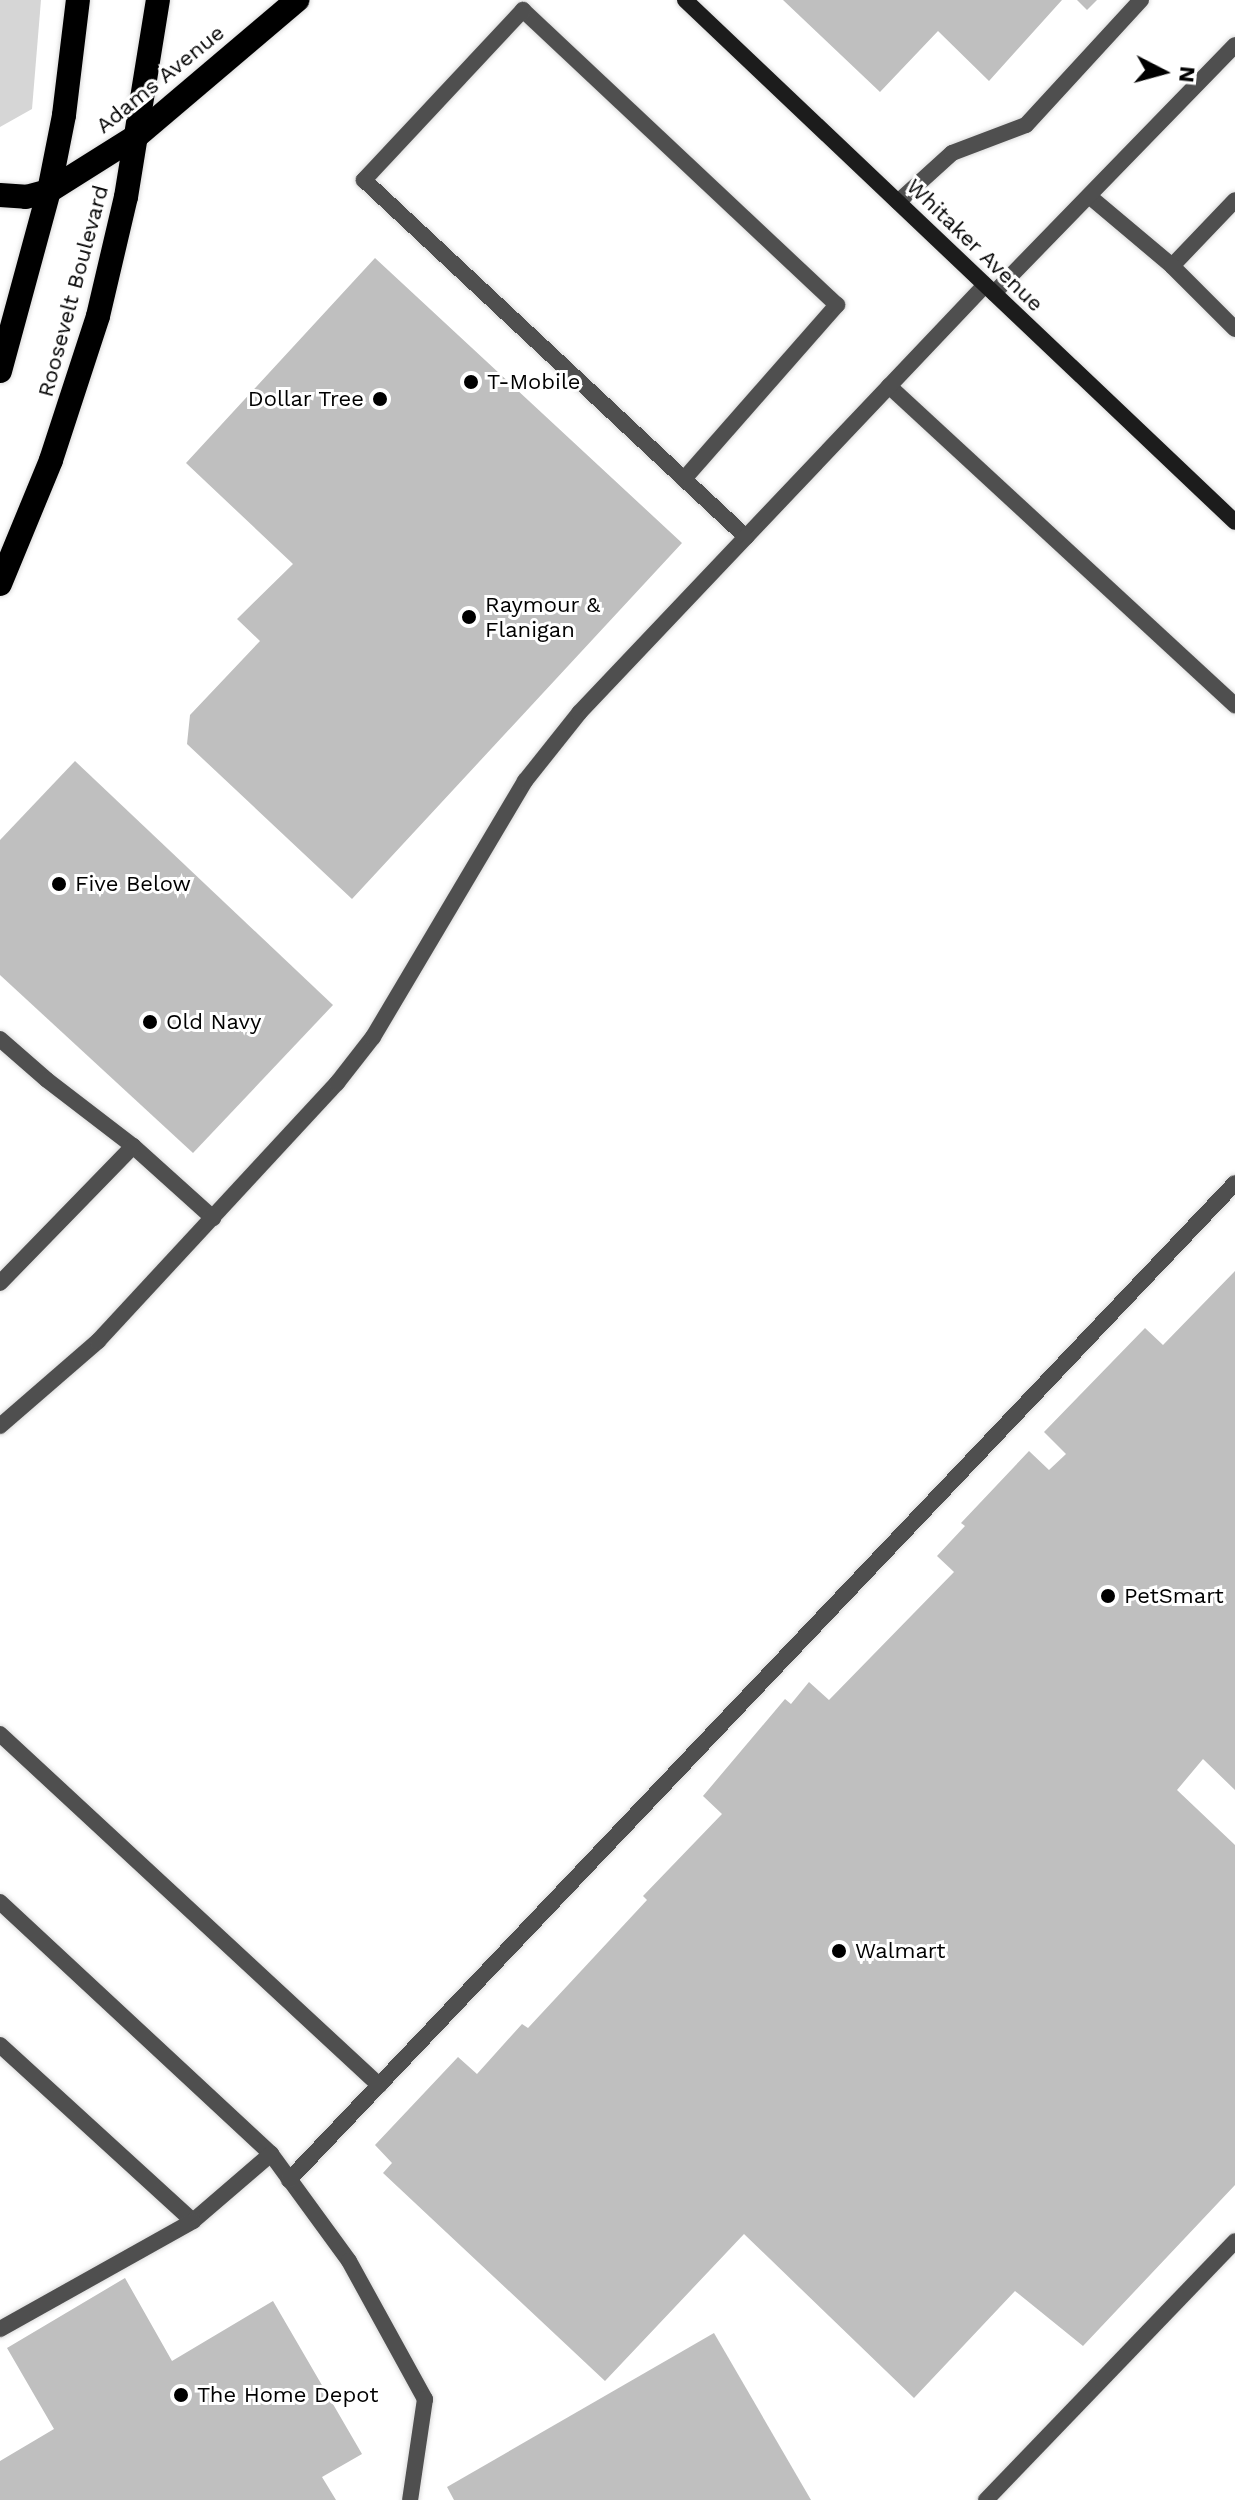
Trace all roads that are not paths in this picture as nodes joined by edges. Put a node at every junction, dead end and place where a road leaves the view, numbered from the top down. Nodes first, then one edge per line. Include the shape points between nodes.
1 (78, 0) edge
2 (158, 0) edge
3 (297, 0) edge
4 (685, 0) edge
5 (1141, 0) edge
6 (1235, 45) edge
7 (138, 135) junction
8 (49, 191) junction
9 (0, 195) edge
10 (1089, 196) junction
11 (1235, 200) edge
12 (898, 202) junction
13 (1172, 266) junction
14 (989, 289) junction
15 (1235, 329) edge
16 (0, 371) edge
17 (889, 386) junction
18 (684, 479) junction
19 (1235, 522) edge
20 (746, 537) junction
21 (0, 584) edge
22 (1235, 705) edge
23 (0, 1039) edge
24 (133, 1146) junction
25 (1235, 1183) edge
26 (213, 1218) junction
27 (0, 1283) edge
28 (0, 1426) edge
29 (0, 1734) edge
30 (0, 1902) edge
31 (0, 2045) edge
32 (379, 2085) junction
33 (271, 2154) junction
34 (289, 2180) junction
35 (193, 2221) junction
36 (1235, 2241) edge
37 (0, 2329) edge
38 (410, 2500) edge
39 (986, 2500) edge

1 - 8 highway
2 - 7 highway, Roosevelt Boulevard
3 - 7 highway, Adams Avenue
4 - 12 street, Whitaker Avenue
5 - 12 lane via 1026,125 952,153
6 - 10 lane
7 - 8 highway, Adams Avenue
7 - 21 highway, Roosevelt Boulevard via 77,388
8 - 9 highway via 26,197
8 - 16 highway
10 - 13 lane
10 - 14 lane
11 - 13 lane
12 - 14 street, Whitaker Avenue
13 - 15 lane
14 - 17 lane
14 - 19 street, Whitaker Avenue
17 - 20 lane
17 - 22 lane
18 - 18 lane via 837,305 523,10 364,180
18 - 20 lane
20 - 26 lane via 579,713 525,781 373,1037
23 - 24 lane
24 - 26 lane
24 - 27 lane
25 - 32 lane
26 - 28 lane via 98,1341
29 - 32 lane
30 - 33 lane
31 - 35 lane
32 - 34 lane
33 - 34 lane
33 - 35 lane
34 - 38 lane via 349,2261 425,2399
35 - 37 lane
36 - 39 lane

